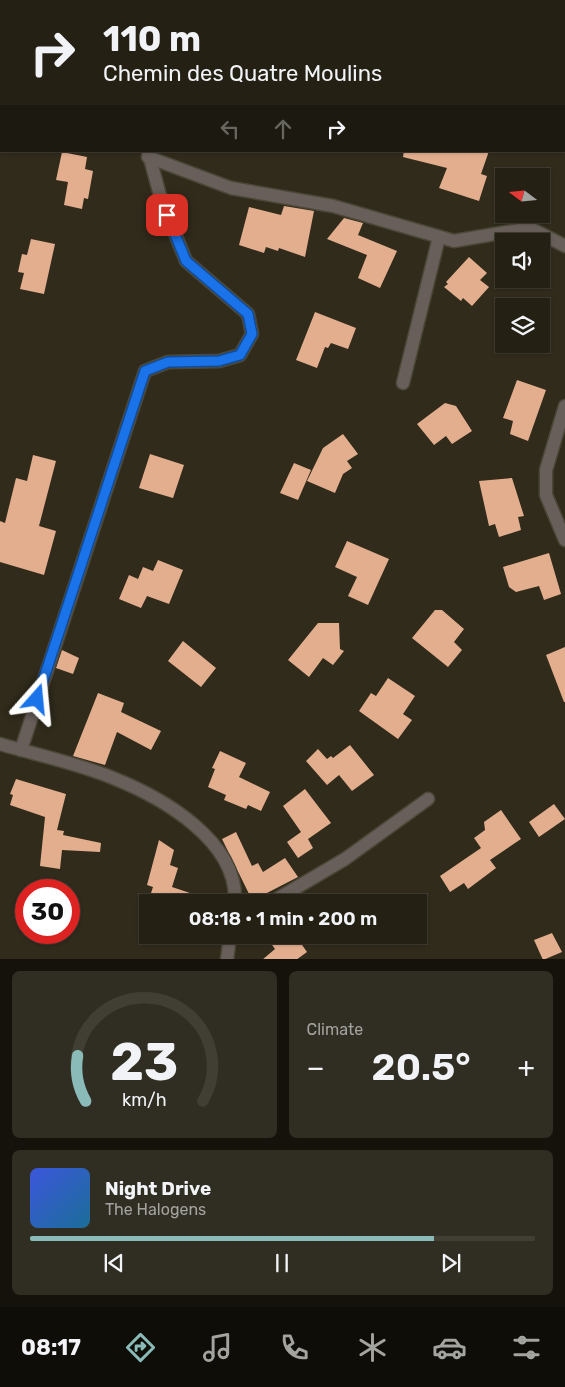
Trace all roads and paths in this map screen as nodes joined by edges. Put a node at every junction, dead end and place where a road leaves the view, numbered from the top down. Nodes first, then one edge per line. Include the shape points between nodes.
1 (148, 154) edge
2 (439, 237) junction
3 (565, 246) edge
4 (404, 383) dead end
5 (565, 406) edge
6 (565, 540) edge
7 (0, 744) edge
8 (21, 750) junction
9 (428, 799) dead end
10 (234, 894) edge
11 (286, 894) edge
12 (229, 944) edge
13 (227, 959) edge

1 - 2 street via 231,188 333,206
1 - 8 street via 160,199 186,261 248,314 252,334 240,355 219,361 168,362 145,371
2 - 3 street via 454,242 530,228
2 - 4 street
5 - 6 street via 546,470 546,495
7 - 8 street
8 - 10 street via 111,777 144,792 184,817 218,847 232,874
9 - 11 street via 345,859
12 - 13 street

